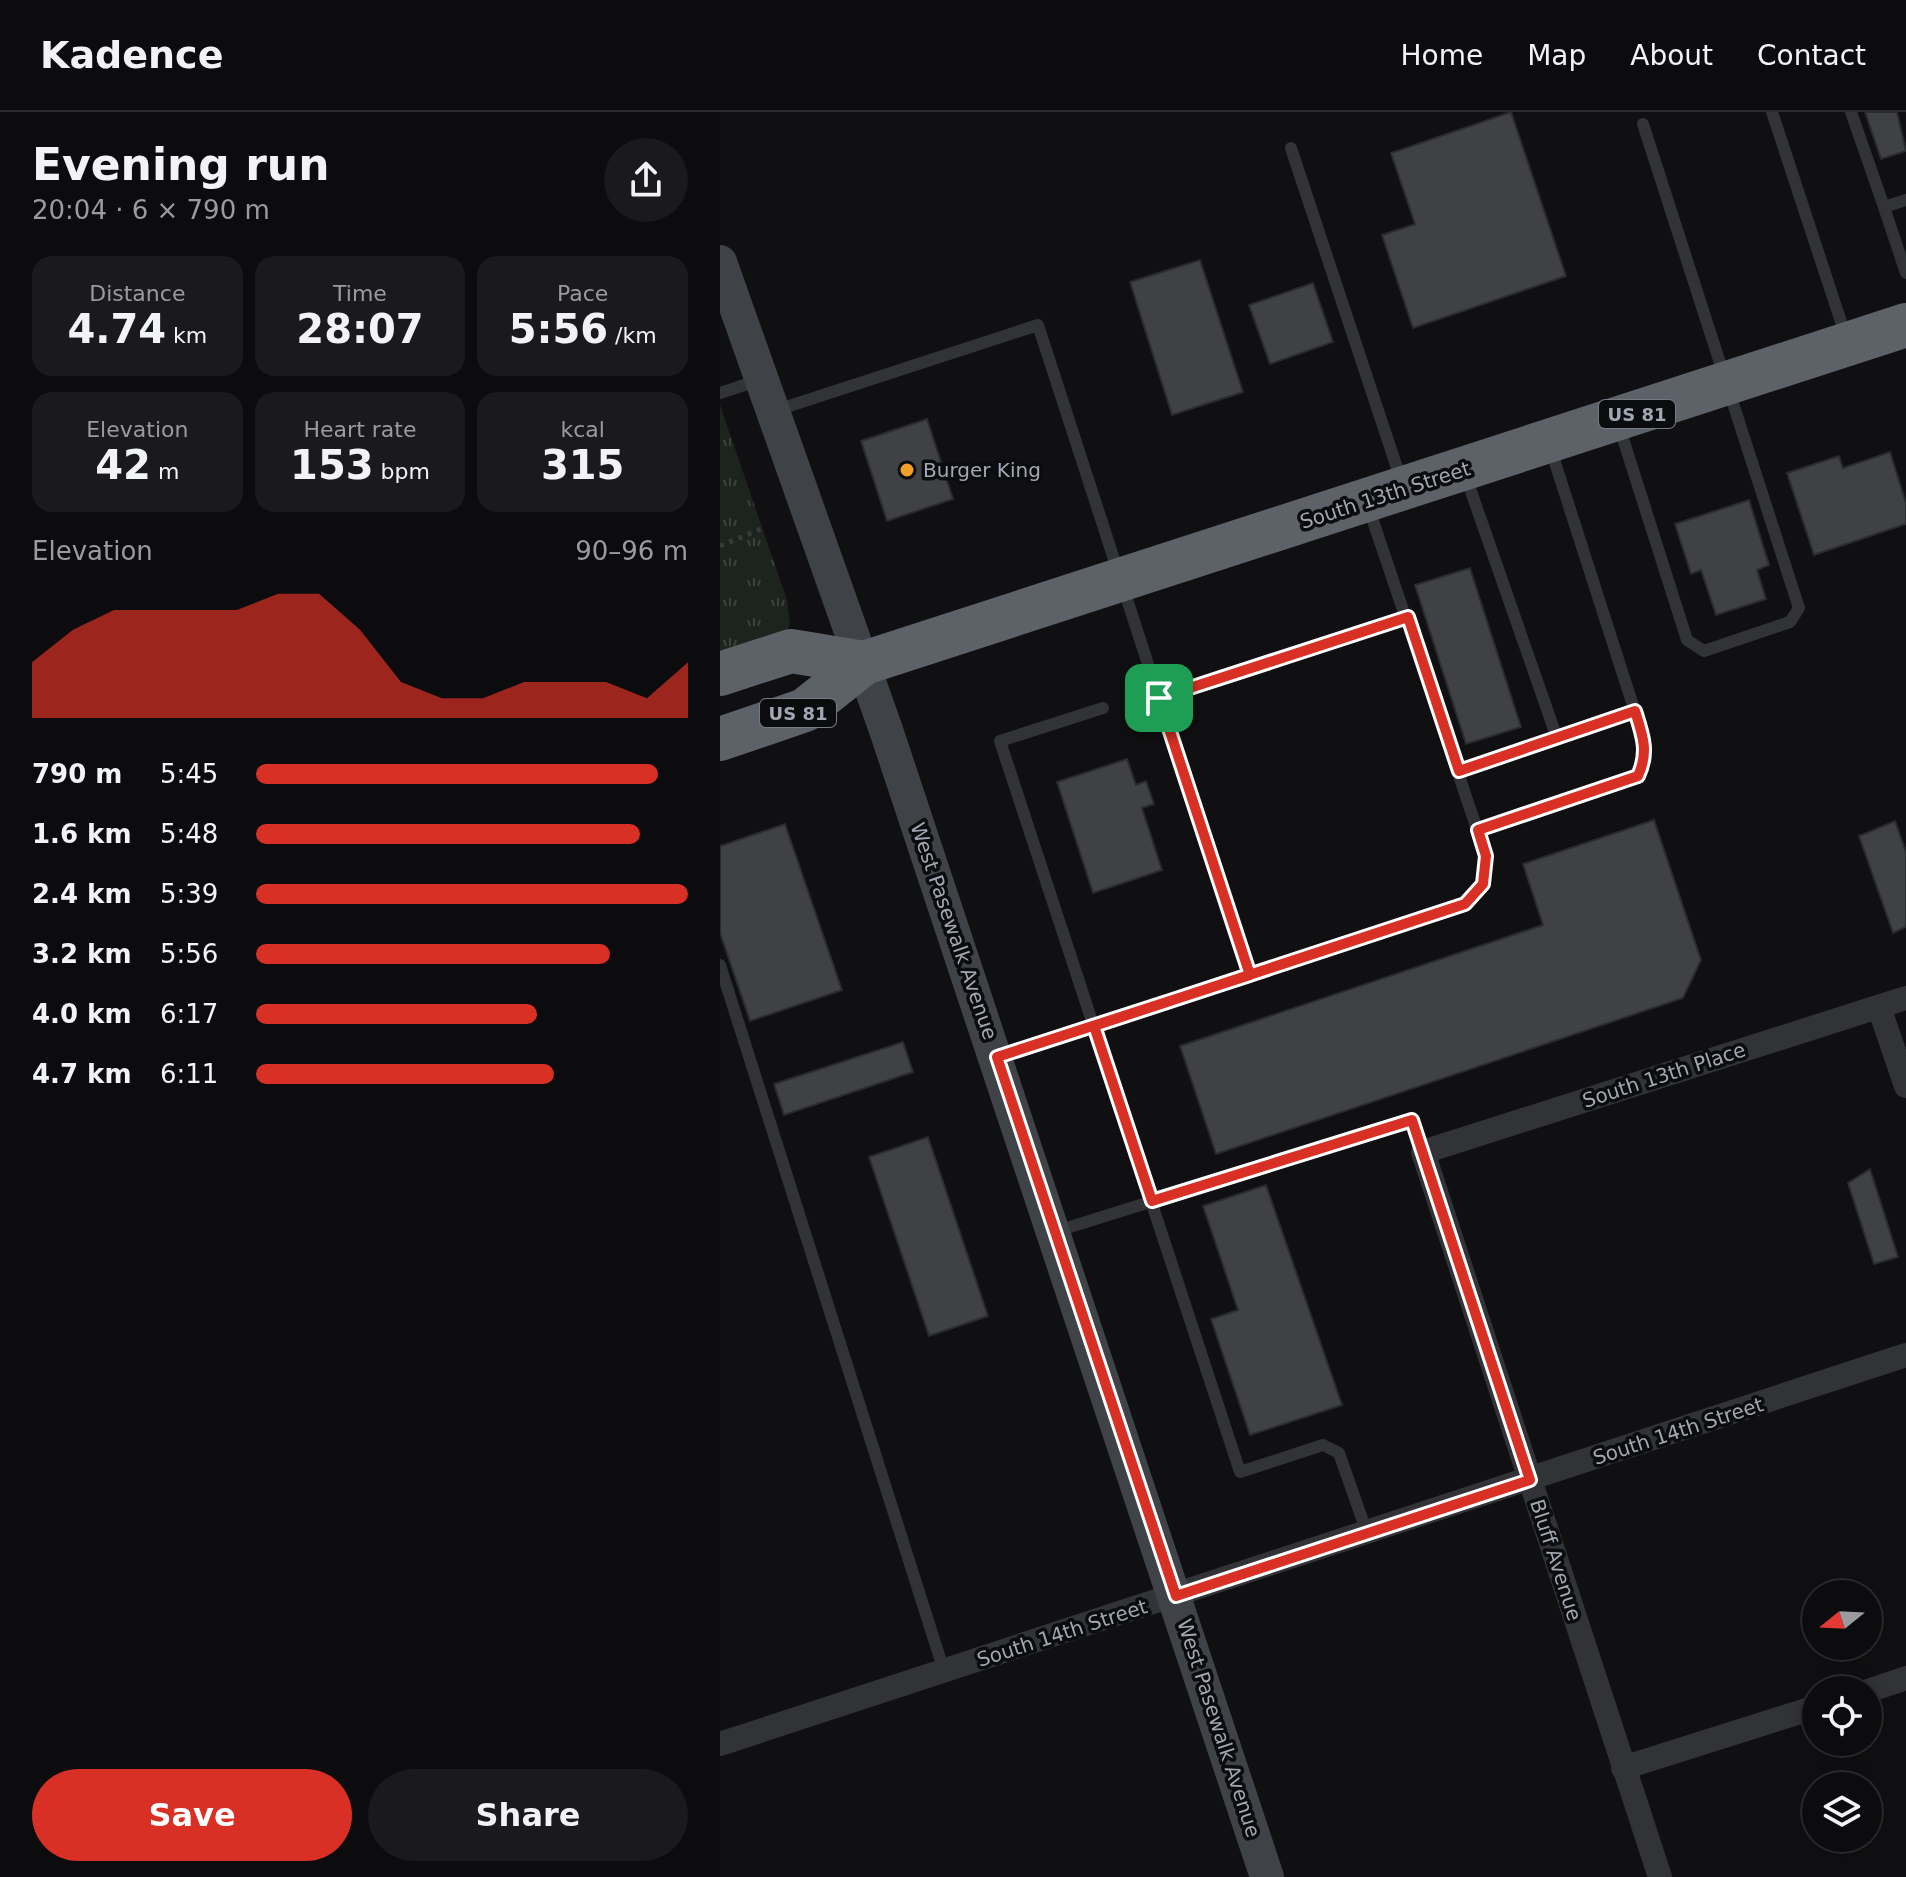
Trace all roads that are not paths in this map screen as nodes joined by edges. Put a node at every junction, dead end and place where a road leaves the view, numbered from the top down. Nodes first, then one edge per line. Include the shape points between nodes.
1 (1772, 112) edge
2 (1851, 112) edge
3 (1643, 124) dead end
4 (1291, 148) dead end
5 (1906, 200) edge
6 (1884, 207) junction
7 (720, 262) edge
8 (1906, 273) edge
9 (1906, 325) edge
10 (1848, 344) junction
11 (761, 379) junction
12 (1727, 383) junction
13 (720, 393) edge
14 (773, 412) junction
15 (1617, 421) junction
16 (1549, 443) junction
17 (1463, 470) junction
18 (1385, 496) junction
19 (1118, 580) junction
20 (1408, 617) junction
21 (864, 663) junction
22 (720, 674) edge
23 (1159, 698) junction
24 (1103, 708) dead end
25 (1635, 711) junction
26 (1557, 738) junction
27 (720, 739) edge
28 (1459, 771) junction
29 (1478, 830) junction
30 (720, 965) edge
31 (1250, 975) junction
32 (1906, 998) edge
33 (1879, 1007) junction
34 (1094, 1026) junction
35 (997, 1057) junction
36 (1906, 1086) edge
37 (1423, 1152) junction
38 (1152, 1201) junction
39 (1054, 1232) junction
40 (1906, 1355) edge
41 (1530, 1480) junction
42 (1367, 1533) junction
43 (1176, 1596) junction
44 (944, 1671) junction
45 (1906, 1678) edge
46 (1882, 1686) edge
47 (1802, 1711) edge
48 (720, 1744) edge
49 (1623, 1768) junction
50 (1267, 1877) edge
51 (1660, 1877) edge

1 - 10 lane
2 - 6 lane
3 - 12 lane
4 - 18 lane
5 - 6 lane
6 - 8 lane
7 - 11 street, West Pasewalk Avenue
9 - 10 highway, South 13th Street / US 81
10 - 12 highway, South 13th Street / US 81
11 - 13 lane
11 - 14 street, West Pasewalk Avenue
12 - 15 highway, South 13th Street / US 81
12 - 15 lane via 1799,608 1790,622 1704,651 1687,640
14 - 19 lane via 1038,325
14 - 21 street, West Pasewalk Avenue
15 - 16 highway, South 13th Street / US 81
16 - 17 highway, South 13th Street / US 81
16 - 25 lane
17 - 18 highway, South 13th Street / US 81
17 - 26 lane
18 - 19 highway, South 13th Street / US 81
18 - 20 lane
19 - 21 highway, South 13th Street / US 81
19 - 23 lane
20 - 23 lane
20 - 28 lane
21 - 22 highway, South 13th Street / US 81 via 791,651
21 - 27 highway, South 13th Street / US 81 via 805,710
21 - 35 street, West Pasewalk Avenue
23 - 31 lane
24 - 34 lane via 1000,741
25 - 26 lane
25 - 29 lane via 1646,760 1638,776
26 - 28 lane
28 - 29 lane
29 - 31 lane via 1486,856 1483,884 1465,904
30 - 44 lane
31 - 34 lane
32 - 33 street, South 13th Place
33 - 36 street
33 - 37 street, South 13th Place
34 - 35 lane
34 - 38 lane
35 - 39 street, West Pasewalk Avenue
37 - 38 lane via 1412,1120
37 - 41 street, Bluff Avenue
38 - 39 lane
38 - 42 lane via 1240,1472 1323,1445 1339,1453
39 - 43 street, West Pasewalk Avenue
40 - 41 street, South 14th Street
41 - 42 street, South 14th Street
41 - 49 street, Bluff Avenue
42 - 43 street, South 14th Street
43 - 44 street, South 14th Street
43 - 50 street, West Pasewalk Avenue
44 - 48 street, South 14th Street
45 - 46 street
47 - 49 street
49 - 51 street, Bluff Avenue

